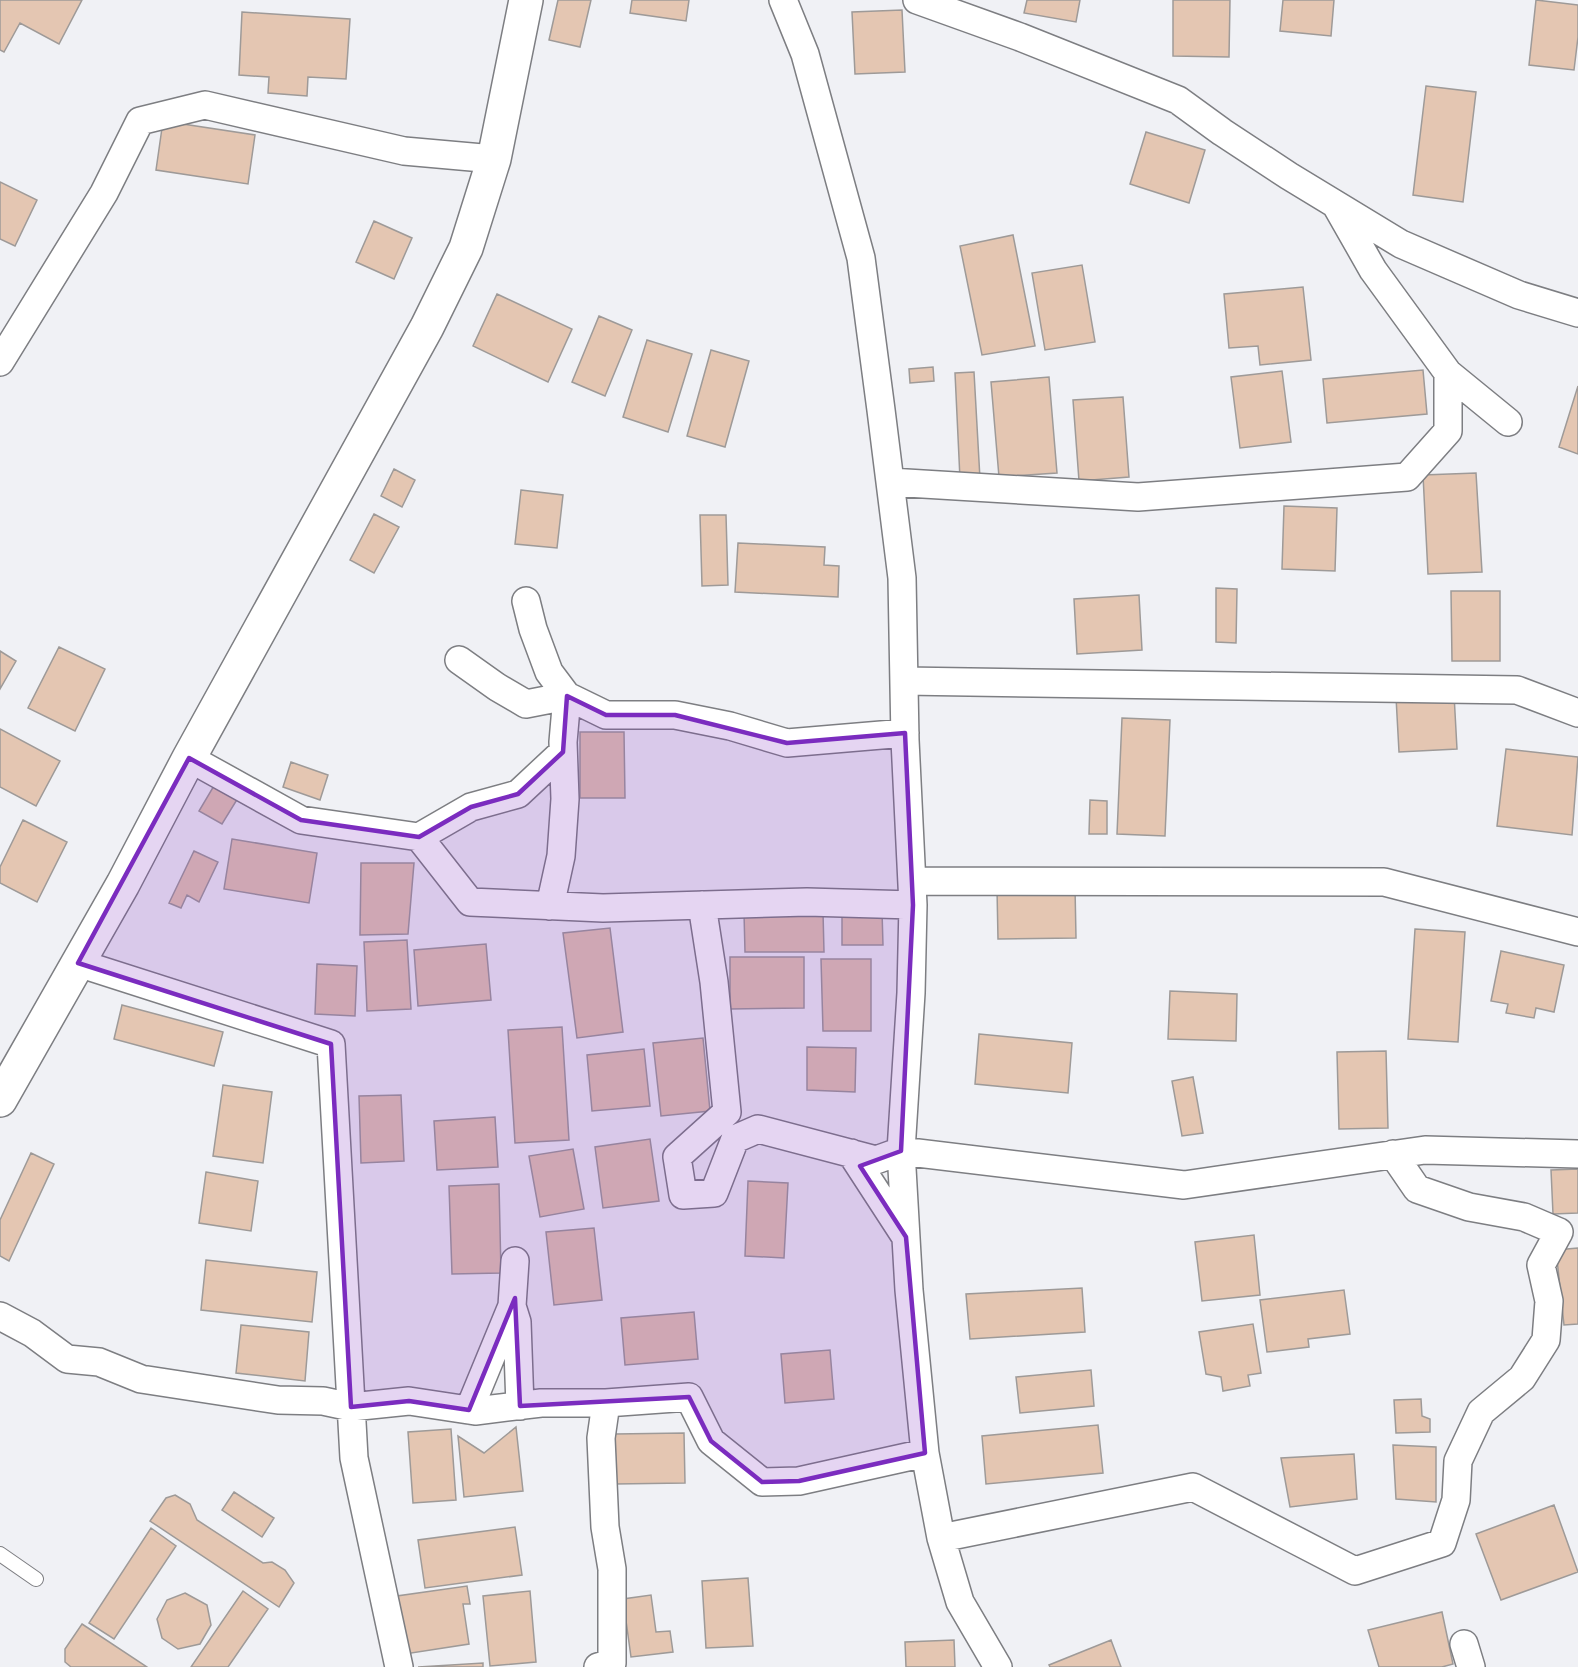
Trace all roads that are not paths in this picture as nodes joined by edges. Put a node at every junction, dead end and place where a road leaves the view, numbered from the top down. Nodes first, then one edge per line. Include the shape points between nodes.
1 (526, 0) edge
2 (783, 0) edge
3 (917, 0) edge
4 (494, 159) junction
5 (1336, 204) junction
6 (1578, 313) edge
7 (0, 362) edge
8 (1448, 373) junction
9 (1508, 422) dead end
10 (890, 482) junction
11 (526, 601) dead end
12 (459, 660) dead end
13 (904, 681) junction
14 (567, 696) junction
15 (1578, 713) edge
16 (905, 733) junction
17 (563, 752) junction
18 (189, 758) junction
19 (419, 837) junction
20 (912, 893) junction
21 (702, 905) junction
22 (550, 906) junction
23 (1578, 932) edge
24 (78, 963) junction
25 (0, 1100) edge
26 (901, 1151) junction
27 (851, 1153) junction
28 (1394, 1154) junction
29 (1578, 1154) edge
30 (906, 1237) junction
31 (515, 1261) dead end
32 (512, 1306) junction
33 (0, 1316) edge
34 (606, 1403) junction
35 (520, 1406) junction
36 (351, 1407) junction
37 (469, 1410) junction
38 (925, 1453) junction
39 (941, 1538) junction
40 (0, 1554) edge
41 (36, 1579) dead end
42 (399, 1667) edge
43 (598, 1667) edge
44 (998, 1667) edge

1 - 4 street
2 - 10 street via 805,54 861,258
3 - 5 street via 1178,100
4 - 7 street via 404,151 205,105 140,122 104,193
4 - 18 street via 466,248 427,327
5 - 6 street via 1401,244 1519,295
5 - 8 street via 1373,270
8 - 9 street
8 - 10 street via 1448,431 1407,477 1138,497
10 - 13 street via 902,578
11 - 14 street via 549,672
12 - 14 street via 526,704
13 - 15 street via 1517,690
13 - 16 street
14 - 16 street via 606,716 675,715 787,743
14 - 17 street
16 - 20 street
17 - 19 street via 518,794 471,807
17 - 22 street via 561,856
18 - 19 street via 301,820
18 - 24 street
19 - 22 street via 470,902
20 - 21 street
20 - 23 street via 1384,882
20 - 26 street via 912,993
21 - 22 street
21 - 27 street via 727,1112 677,1157 683,1195 714,1193 735,1139 758,1129
24 - 25 street
24 - 36 street via 331,1044
26 - 27 street via 876,1160
26 - 28 street via 1184,1185
26 - 30 street
27 - 30 street
28 - 29 street via 1425,1149
28 - 39 street via 1417,1190 1469,1207 1524,1217 1559,1232 1541,1265 1549,1302 1546,1340 1522,1378 1480,1412 1458,1461 1456,1500 1442,1543 1355,1571 1193,1487
30 - 38 street
31 - 32 street
32 - 35 street via 517,1322
32 - 37 street
33 - 36 street via 67,1359 99,1362 141,1379
34 - 35 street
34 - 38 street via 689,1397 711,1441 762,1482 799,1481
34 - 43 street via 601,1438 605,1527 612,1569 612,1663
35 - 37 street
36 - 37 street via 409,1401
36 - 42 street via 354,1458
38 - 39 street
39 - 44 street via 960,1602
40 - 41 lane

